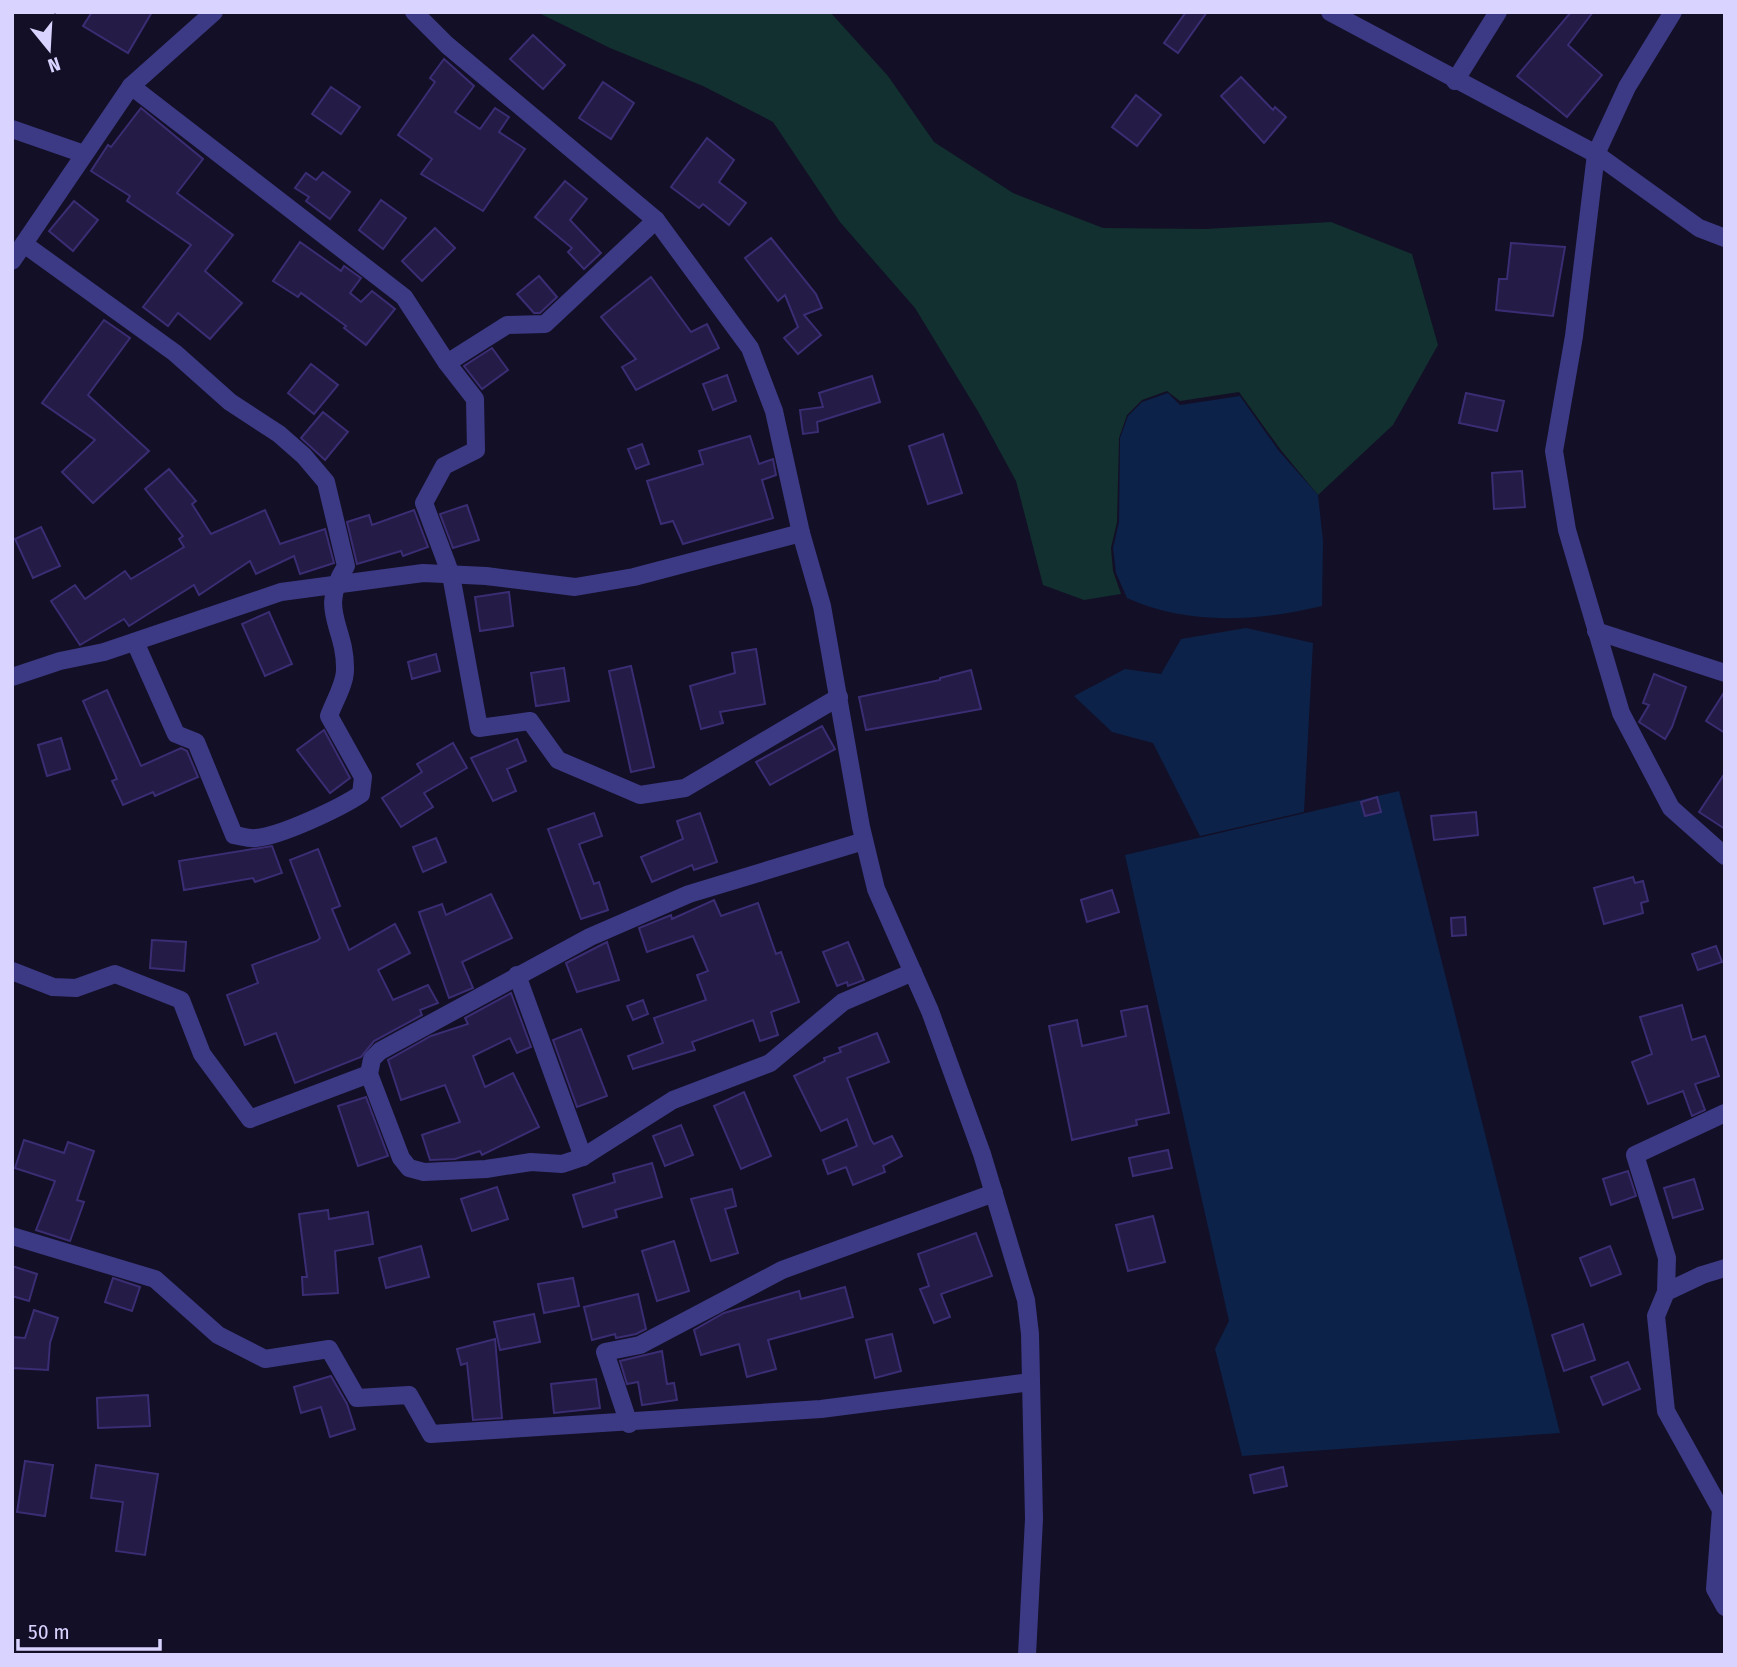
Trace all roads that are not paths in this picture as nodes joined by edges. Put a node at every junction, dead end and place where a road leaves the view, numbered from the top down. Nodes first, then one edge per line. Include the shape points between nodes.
1 (214, 12) edge
2 (414, 12) edge
3 (1330, 12) edge
4 (1499, 12) edge
5 (1673, 12) edge
6 (1455, 81) junction
7 (131, 86) junction
8 (12, 129) edge
9 (84, 153) junction
10 (1596, 154) junction
11 (656, 220) junction
12 (1725, 238) edge
13 (24, 244) junction
14 (12, 261) edge
15 (447, 363) junction
16 (801, 533) junction
17 (450, 575) junction
18 (333, 587) junction
19 (1596, 631) junction
20 (135, 642) junction
21 (1725, 673) edge
22 (12, 677) edge
23 (839, 696) junction
24 (864, 841) junction
25 (1725, 856) edge
26 (12, 971) edge
27 (913, 972) junction
28 (517, 975) junction
29 (369, 1074) junction
30 (1725, 1113) edge
31 (583, 1157) junction
32 (994, 1193) junction
33 (12, 1236) edge
34 (1725, 1268) edge
35 (1665, 1292) junction
36 (1031, 1382) junction
37 (629, 1424) junction
38 (1723, 1509) edge
39 (1725, 1606) edge
40 (1027, 1655) edge

1 - 7 street
2 - 11 street via 447,45
3 - 6 street
4 - 6 street
5 - 10 street via 1627,87
6 - 10 street
7 - 9 street
7 - 15 street via 404,297
8 - 9 street
9 - 13 street
10 - 12 street via 1699,228
10 - 19 street via 1574,336 1554,451 1567,530
11 - 15 street via 545,324 507,325
11 - 16 street via 750,348 774,411
13 - 14 street
13 - 18 street via 304,456 326,482 346,566
15 - 17 street via 475,399 476,450 444,466 424,503
16 - 17 street via 634,577 575,587
16 - 23 street via 822,606
17 - 18 street via 423,573
17 - 23 street via 479,728 530,721 558,760 640,795 685,788
18 - 20 street via 281,592
18 - 20 street via 333,614 345,673 329,716 363,777 361,794 345,805 254,839 234,835 196,742 176,733
19 - 21 street
19 - 25 street via 1620,713 1657,787 1671,808
20 - 22 street
23 - 24 street
24 - 27 street via 876,889
24 - 28 street via 689,894
26 - 29 street via 52,987 76,988 115,974 181,1000 202,1054 250,1119
27 - 31 street via 843,1002 770,1063 673,1100
27 - 32 street
28 - 29 street via 380,1051 372,1059
28 - 31 street
29 - 31 street via 409,1168 424,1172 486,1169 531,1162 562,1164
30 - 35 street via 1635,1155 1667,1258
32 - 36 street via 1026,1300
32 - 37 street via 782,1270 640,1345 605,1352
33 - 37 street via 155,1279 218,1335 265,1359 329,1349 357,1398 409,1395 431,1434
34 - 35 street
35 - 38 street via 1656,1316 1666,1411
36 - 37 street via 821,1409
36 - 40 street via 1034,1519
38 - 39 street via 1715,1589

